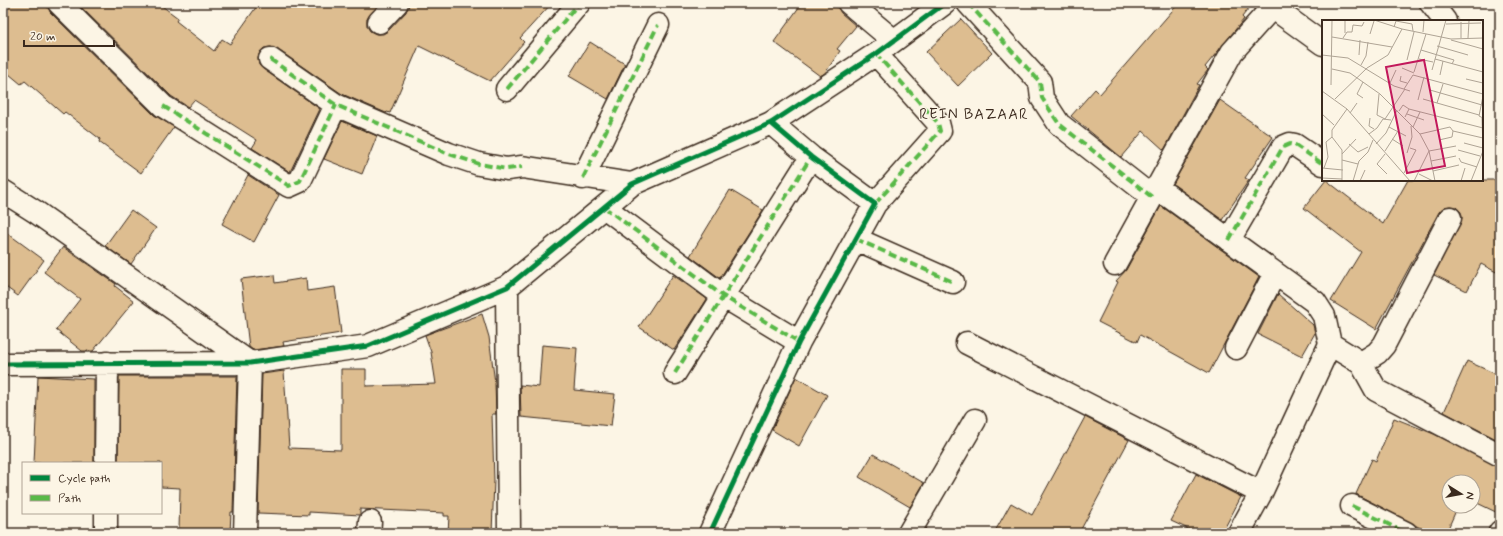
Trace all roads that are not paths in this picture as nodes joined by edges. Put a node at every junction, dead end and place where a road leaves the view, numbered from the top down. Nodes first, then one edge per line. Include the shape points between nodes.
1 (59, 3) edge
2 (398, 3) edge
3 (579, 3) edge
4 (849, 3) edge
5 (945, 3) edge
6 (968, 3) edge
7 (1431, 3) edge
8 (1274, 5) edge
9 (1444, 20) edge
10 (379, 22) dead end
11 (658, 25) dead end
12 (893, 40) junction
13 (1322, 43) edge
14 (876, 54) junction
15 (270, 59) dead end
16 (507, 89) dead end
17 (336, 105) junction
18 (771, 123) junction
19 (811, 157) junction
20 (1322, 163) edge
21 (583, 178) junction
22 (632, 184) junction
23 (3, 191) edge
24 (1154, 192) junction
25 (875, 204) junction
26 (604, 208) junction
27 (1450, 218) dead end
28 (856, 239) junction
29 (1229, 240) junction
30 (1116, 264) dead end
31 (1275, 273) junction
32 (953, 282) dead end
33 (507, 288) junction
34 (723, 296) junction
35 (799, 342) junction
36 (967, 343) dead end
37 (1330, 344) junction
38 (1236, 348) dead end
39 (250, 362) junction
40 (107, 363) junction
41 (1361, 363) junction
42 (3, 364) edge
43 (675, 373) dead end
44 (975, 420) dead end
45 (1500, 455) edge
46 (106, 462) edge
47 (1261, 493) junction
48 (1352, 506) dead end
49 (106, 514) edge
50 (106, 533) edge
51 (245, 533) edge
52 (509, 533) edge
53 (710, 533) edge
54 (909, 533) edge
55 (1239, 533) edge
56 (1406, 533) edge

1 - 17 street via 163,106 289,186 300,181
2 - 10 street
3 - 16 street
4 - 12 street
5 - 12 street
6 - 24 street via 1040,82 1042,98 1059,124
7 - 9 street
8 - 13 street
8 - 24 street via 1232,52
11 - 21 street
12 - 14 street
14 - 18 street
14 - 25 street via 938,123 940,131
15 - 17 street
17 - 21 street via 449,154 479,164 507,169 522,167
18 - 19 street
18 - 22 street
19 - 25 street
19 - 34 street
20 - 29 street via 1295,145 1283,147
21 - 22 street
22 - 26 street
23 - 39 street
24 - 29 street
24 - 30 street
25 - 28 street
26 - 33 street
26 - 34 street
27 - 41 street via 1384,345
28 - 32 street
28 - 35 street
29 - 31 street
31 - 37 street via 1315,302 1324,316
31 - 38 street
33 - 39 street via 368,346
33 - 52 street
34 - 35 street
34 - 43 street
35 - 53 street
36 - 47 street
37 - 41 street
37 - 47 street
39 - 40 street
39 - 51 street
40 - 42 street
40 - 46 street
41 - 45 street via 1376,390
44 - 54 street
47 - 55 street
48 - 56 street
49 - 50 street

